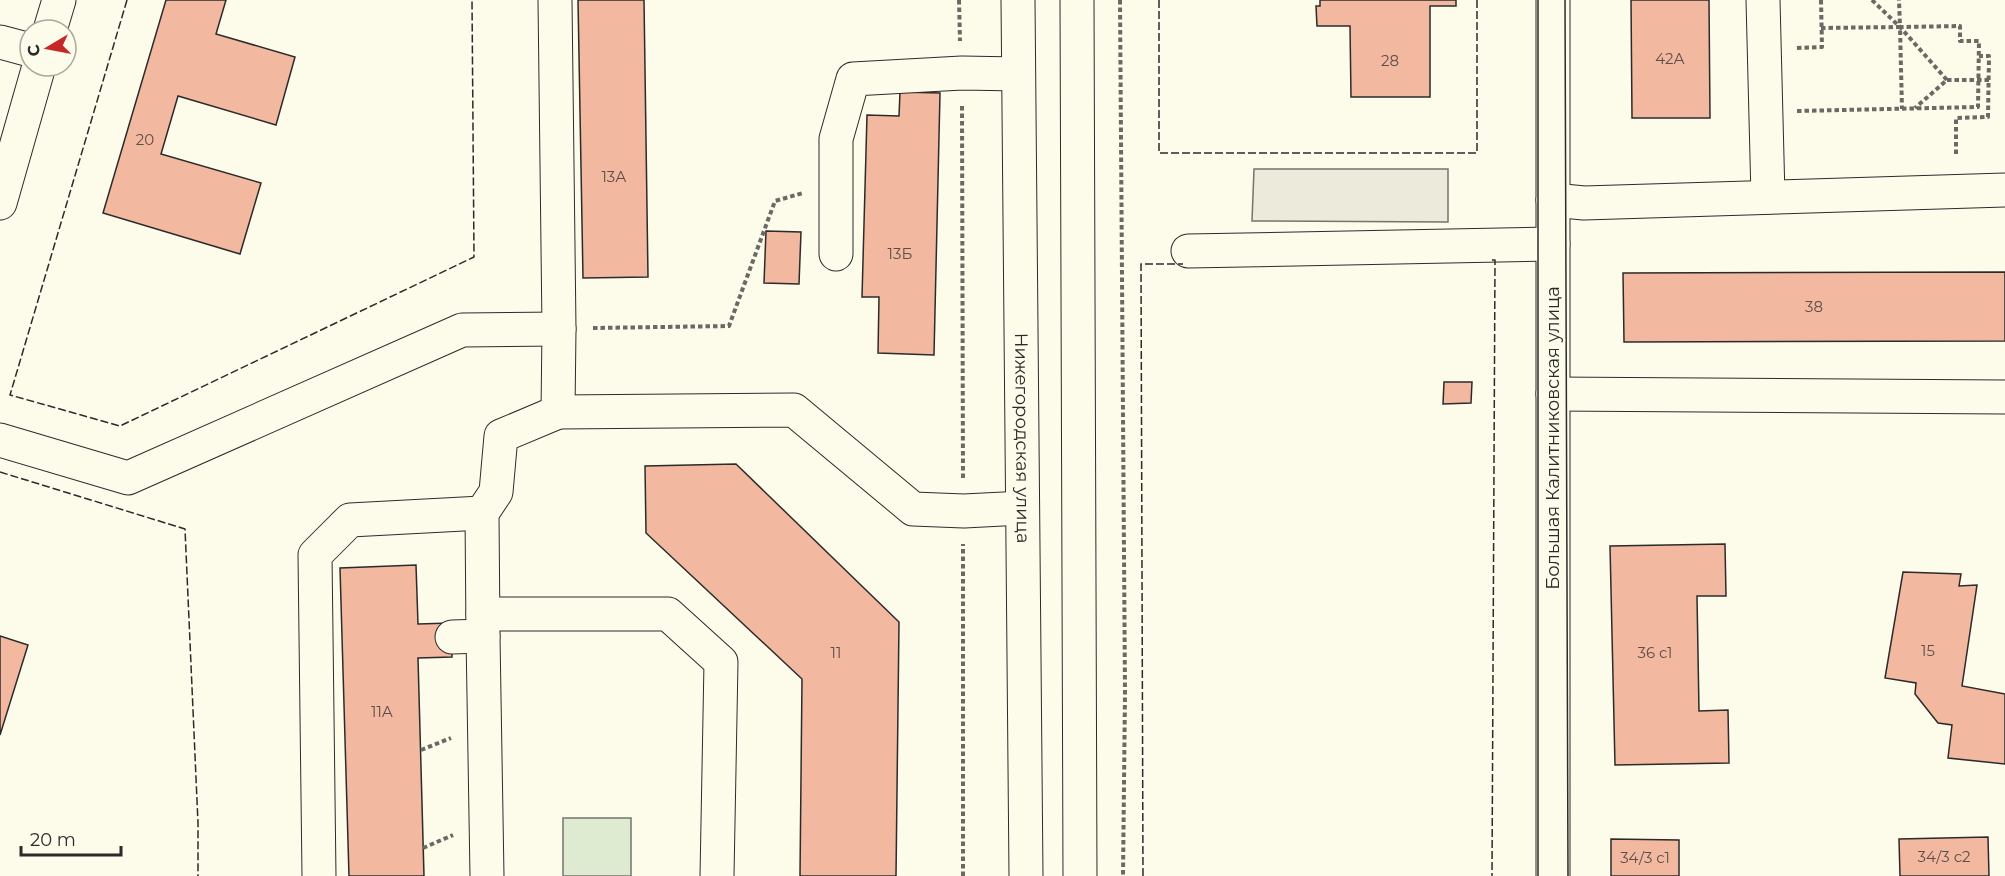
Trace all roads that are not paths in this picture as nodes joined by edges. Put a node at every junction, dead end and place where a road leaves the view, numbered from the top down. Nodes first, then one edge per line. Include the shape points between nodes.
1 (59, 0) edge
2 (555, 0) edge
3 (1018, 0) edge
4 (1077, 0) edge
5 (1552, 0) edge
6 (1763, 0) edge
7 (54, 18) edge
8 (0, 42) edge
9 (18, 47) edge
10 (1018, 74) junction
11 (36, 78) edge
12 (2005, 190) edge
13 (1767, 197) junction
14 (1552, 200) junction
15 (0, 203) edge
16 (1553, 244) junction
17 (1188, 251) dead end
18 (836, 254) dead end
19 (559, 329) junction
20 (1553, 394) junction
21 (2005, 397) edge
22 (558, 412) junction
23 (0, 440) edge
24 (1022, 508) junction
25 (482, 513) junction
26 (472, 629) junction
27 (319, 876) edge
28 (488, 876) edge
29 (717, 876) edge
30 (1026, 876) edge
31 (1080, 876) edge
32 (1553, 876) edge

1 - 7 main road
2 - 19 main road
3 - 10 main road, Нижегородская улица
4 - 31 main road
5 - 14 main road, Большая Калитниковская улица
6 - 13 main road
8 - 9 main road
10 - 18 main road via 853,79 836,139
10 - 24 main road, Нижегородская улица
11 - 15 main road
12 - 13 main road
13 - 14 main road via 1584,203
14 - 16 main road, Большая Калитниковская улица
16 - 17 main road
16 - 20 main road, Большая Калитниковская улица
19 - 22 main road
19 - 23 main road via 462,330 128,478
20 - 21 main road
20 - 32 main road, Большая Калитниковская улица
22 - 24 main road via 794,410 913,509
22 - 25 main road via 501,436 496,492
24 - 30 main road, Нижегородская улица
25 - 26 main road
25 - 27 main road via 350,520 315,555
26 - 28 main road
26 - 29 main road via 668,614 721,662

